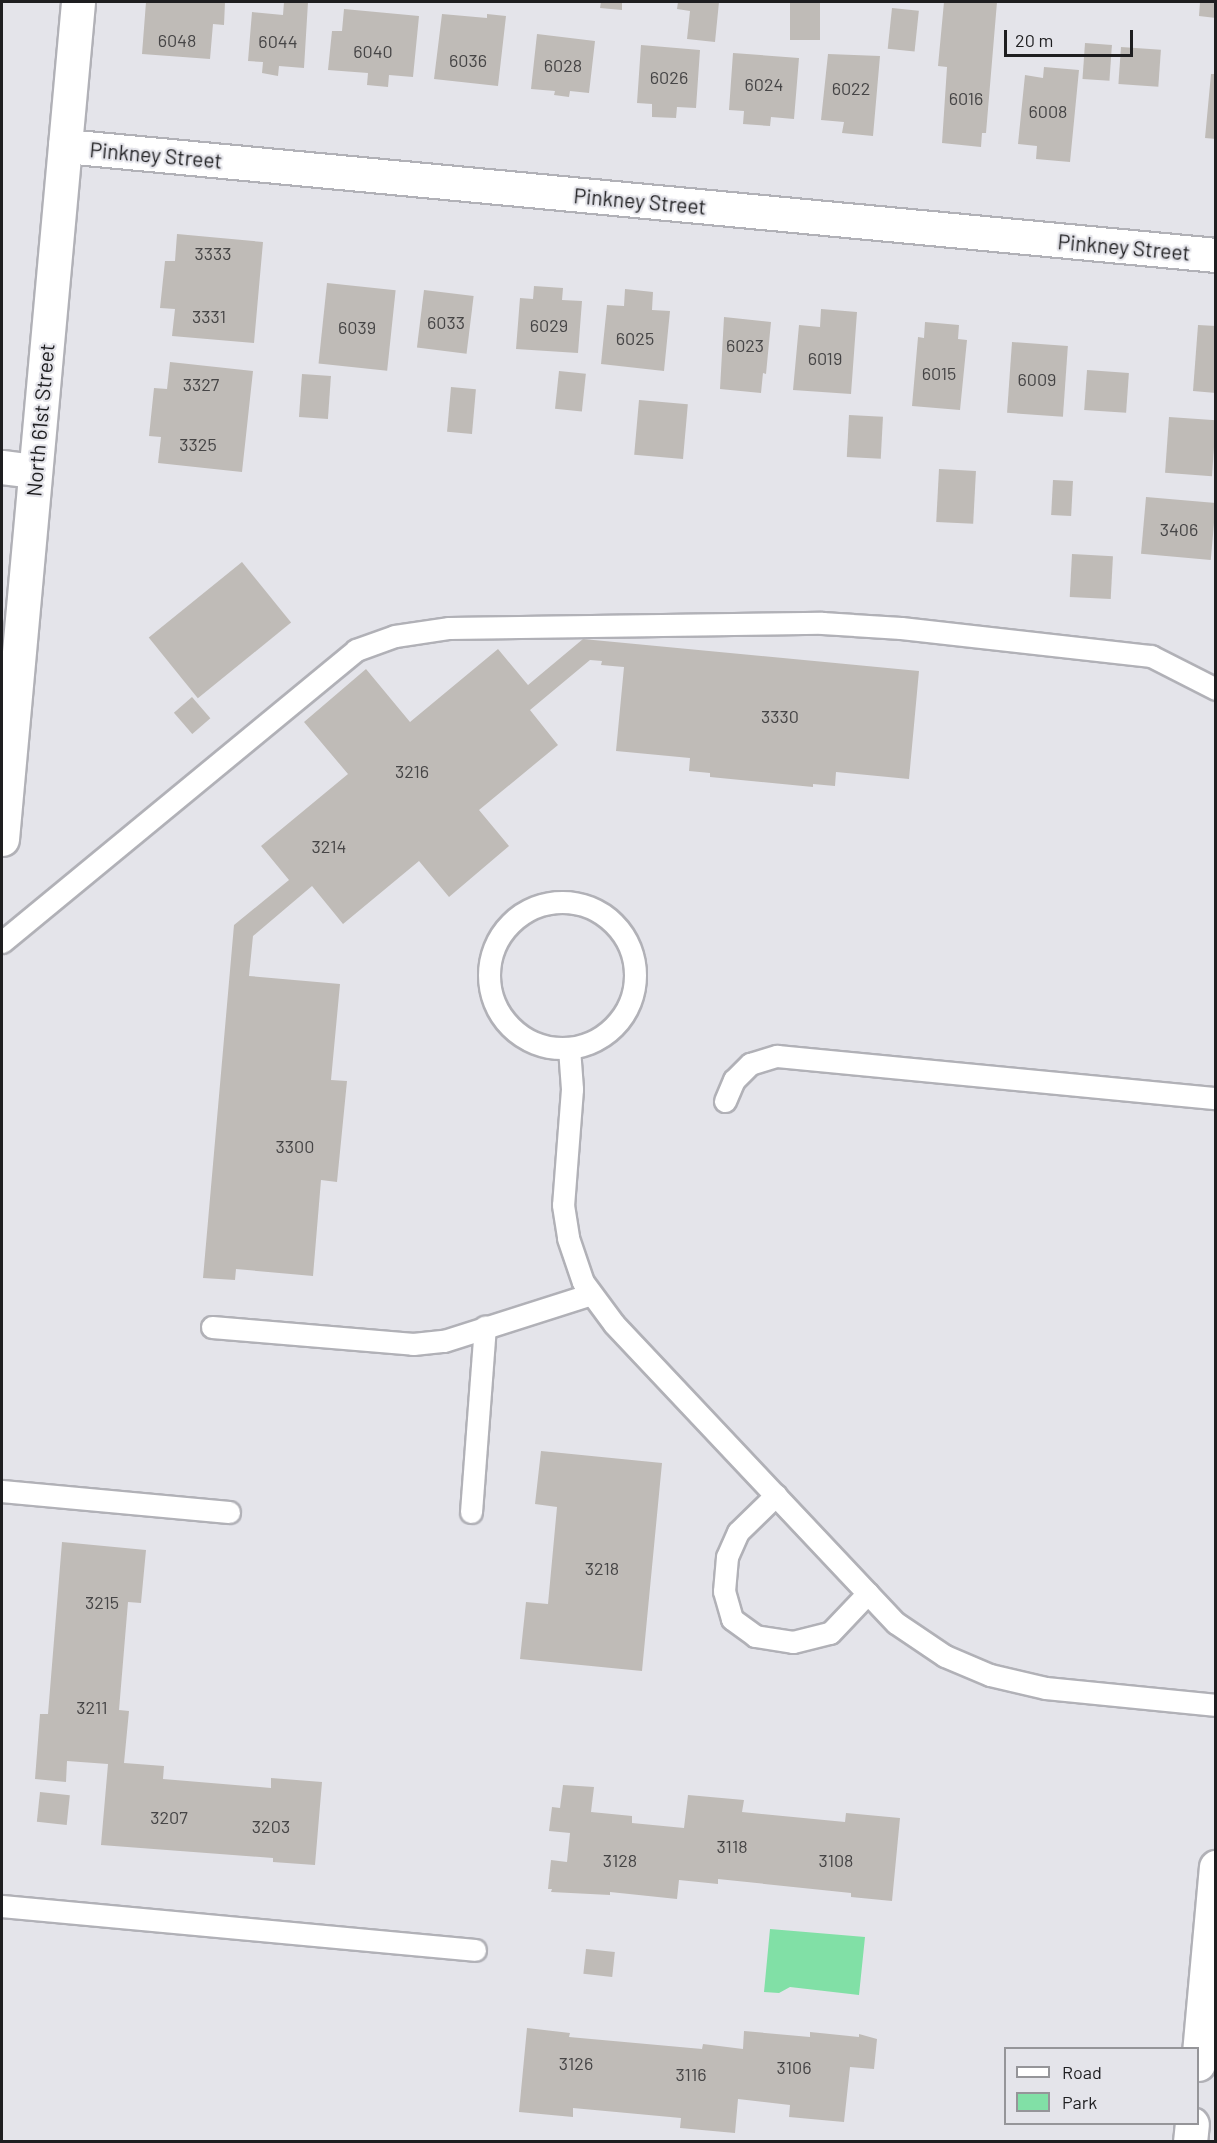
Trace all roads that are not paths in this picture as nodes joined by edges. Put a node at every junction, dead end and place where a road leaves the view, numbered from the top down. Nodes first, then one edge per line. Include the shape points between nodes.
1 (78, 2) edge
2 (65, 146) junction
3 (1215, 255) edge
4 (2, 468) edge
5 (35, 471) junction
6 (1215, 689) edge
7 (2, 839) edge
8 (2, 942) edge
9 (569, 1048) junction
10 (1215, 1098) edge
11 (725, 1101) dead end
12 (591, 1294) junction
13 (212, 1327) dead end
14 (485, 1327) junction
15 (2, 1491) edge
16 (776, 1495) junction
17 (229, 1512) dead end
18 (471, 1512) dead end
19 (868, 1593) junction
20 (1215, 1705) edge
21 (1215, 1867) edge
22 (2, 1906) edge
23 (475, 1950) dead end
24 (1199, 2047) edge
25 (1192, 2125) edge
26 (1190, 2142) edge

1 - 2 street, North 61st Street
2 - 3 street, Pinkney Street
2 - 5 street, North 61st Street
4 - 5 street
5 - 7 street, North 61st Street
6 - 8 lane via 1151,656 890,627 822,623 449,628 395,636 356,650
9 - 9 lane via 592,1043 613,1029 627,1010 635,987 634,963 627,940 612,921 591,908 567,902 543,905 521,914 503,931 492,952 488,976 492,1000 504,1021 522,1037 544,1047
9 - 12 lane via 572,1089 563,1205 568,1238
10 - 11 lane via 777,1056 750,1064 734,1080
12 - 14 lane
12 - 16 lane via 614,1324
13 - 14 lane via 413,1344 444,1341
14 - 18 lane
15 - 17 lane
16 - 19 lane
16 - 19 lane via 738,1532 727,1557 724,1591 732,1619 755,1635 793,1642 830,1633
19 - 20 lane via 896,1623 945,1656 990,1675 1046,1688
21 - 24 street
22 - 23 lane
25 - 26 street

